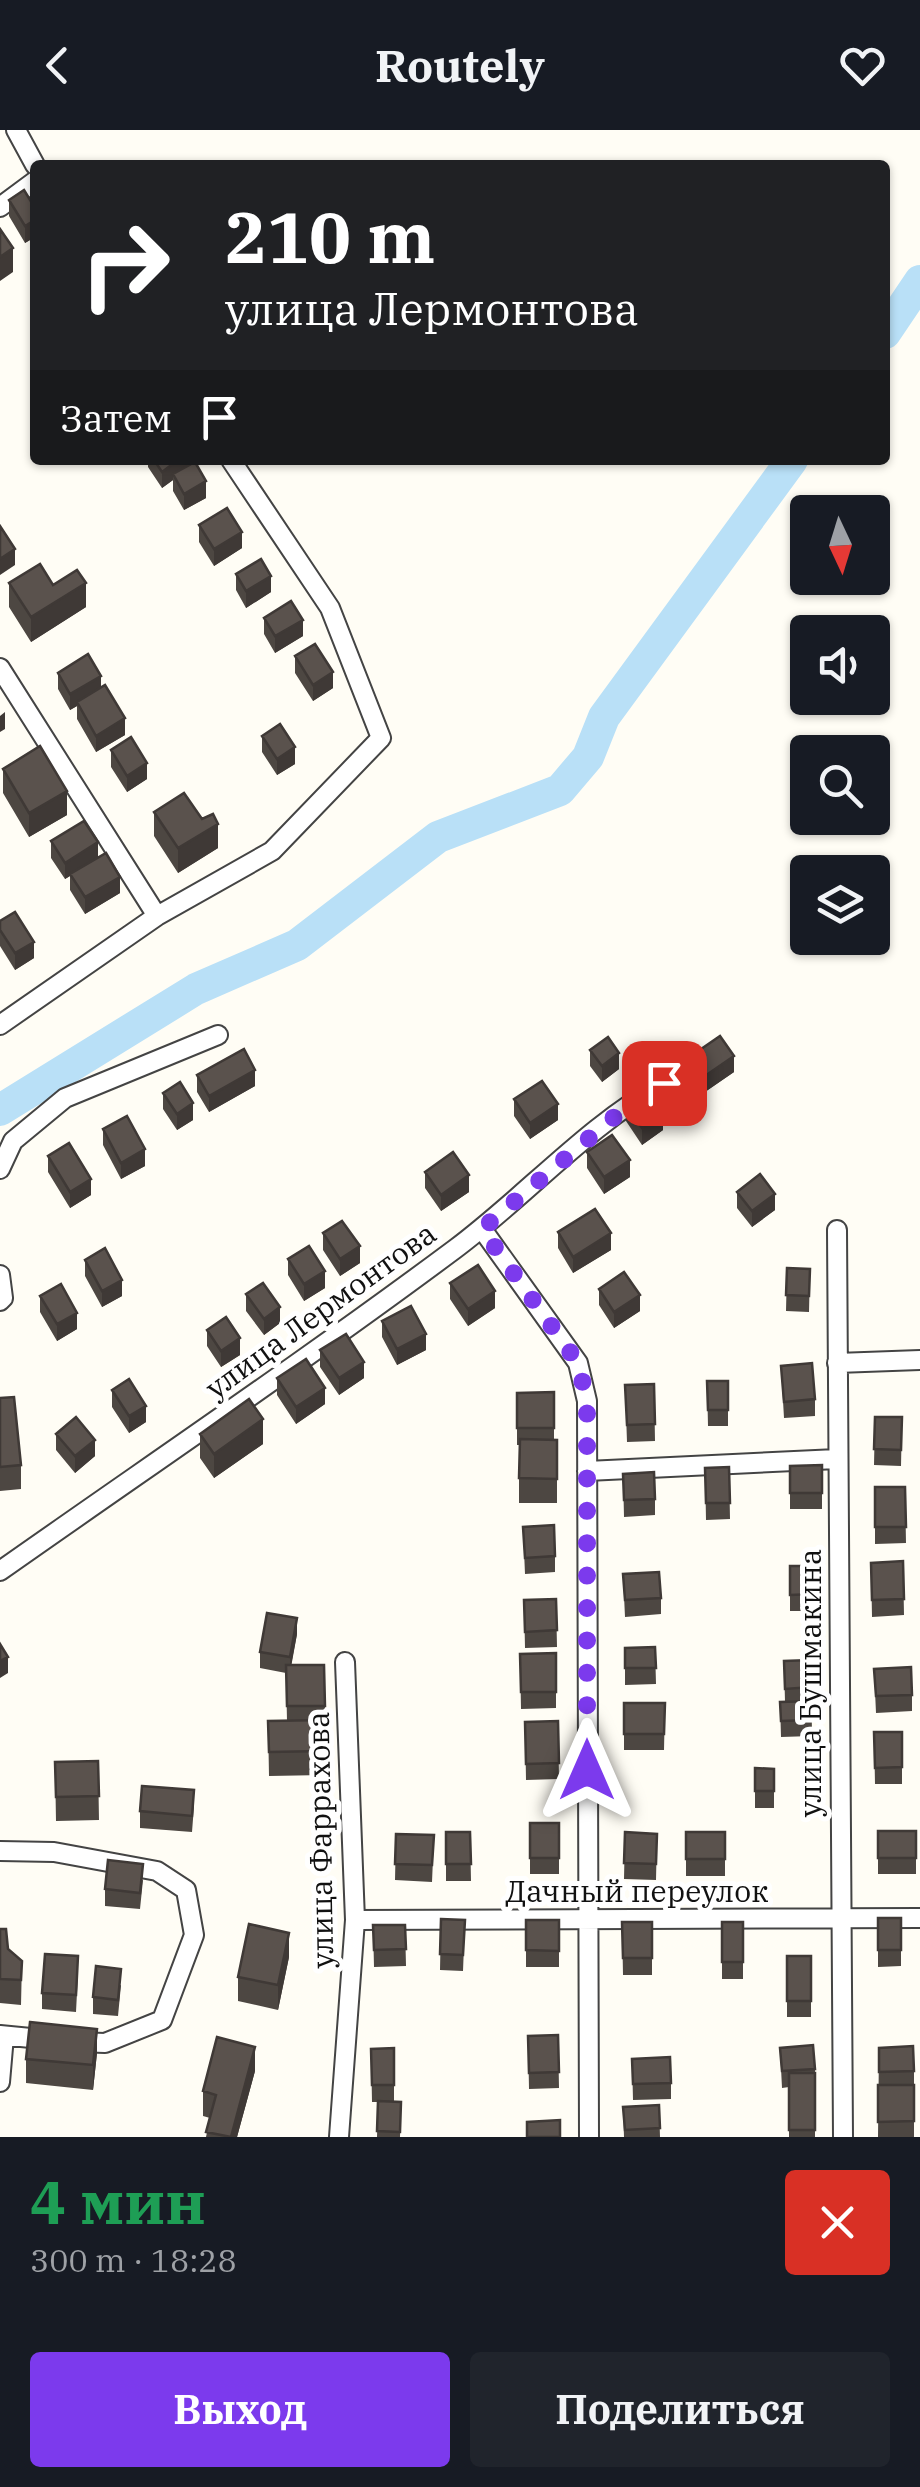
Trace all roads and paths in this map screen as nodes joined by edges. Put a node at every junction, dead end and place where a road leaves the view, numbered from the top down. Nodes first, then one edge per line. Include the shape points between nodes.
1 (16, 130) edge
2 (32, 160) edge
3 (30, 185) edge
4 (0, 208) edge
5 (234, 465) edge
6 (2, 676) edge
7 (157, 916) junction
8 (0, 1024) edge
9 (218, 1036) dead end
10 (664, 1083) dead end
11 (0, 1169) edge
12 (482, 1229) junction
13 (837, 1230) dead end
14 (0, 1275) edge
15 (2, 1300) edge
16 (920, 1360) edge
17 (837, 1363) junction
18 (838, 1458) junction
19 (587, 1471) junction
20 (0, 1571) edge
21 (345, 1662) dead end
22 (0, 1852) edge
23 (920, 1918) edge
24 (587, 1919) junction
25 (839, 1919) junction
26 (355, 1920) junction
27 (2, 2036) edge
28 (0, 2082) edge
29 (339, 2137) edge
30 (589, 2137) edge
31 (843, 2137) edge

1 - 2 street
3 - 4 street
5 - 7 street via 330,608 381,738 272,851
6 - 7 street
7 - 8 street
9 - 11 street via 65,1098 13,1141
10 - 12 street, улица Лермонтова via 632,1102
12 - 19 street via 578,1363 587,1401
12 - 20 street, улица Лермонтова
13 - 17 street, улица Бушмакина
14 - 15 street
16 - 17 street
17 - 18 street, улица Бушмакина
18 - 19 street
18 - 25 street, улица Бушмакина
19 - 24 street
21 - 26 street, улица Фаррахова
22 - 27 street via 54,1852 157,1870 186,1890 194,1934 162,2020 106,2043
23 - 25 street, Дачный переулок
24 - 25 street, Дачный переулок
24 - 26 street, Дачный переулок
24 - 30 street
25 - 31 street, улица Бушмакина
26 - 29 street, улица Фаррахова
27 - 28 street

